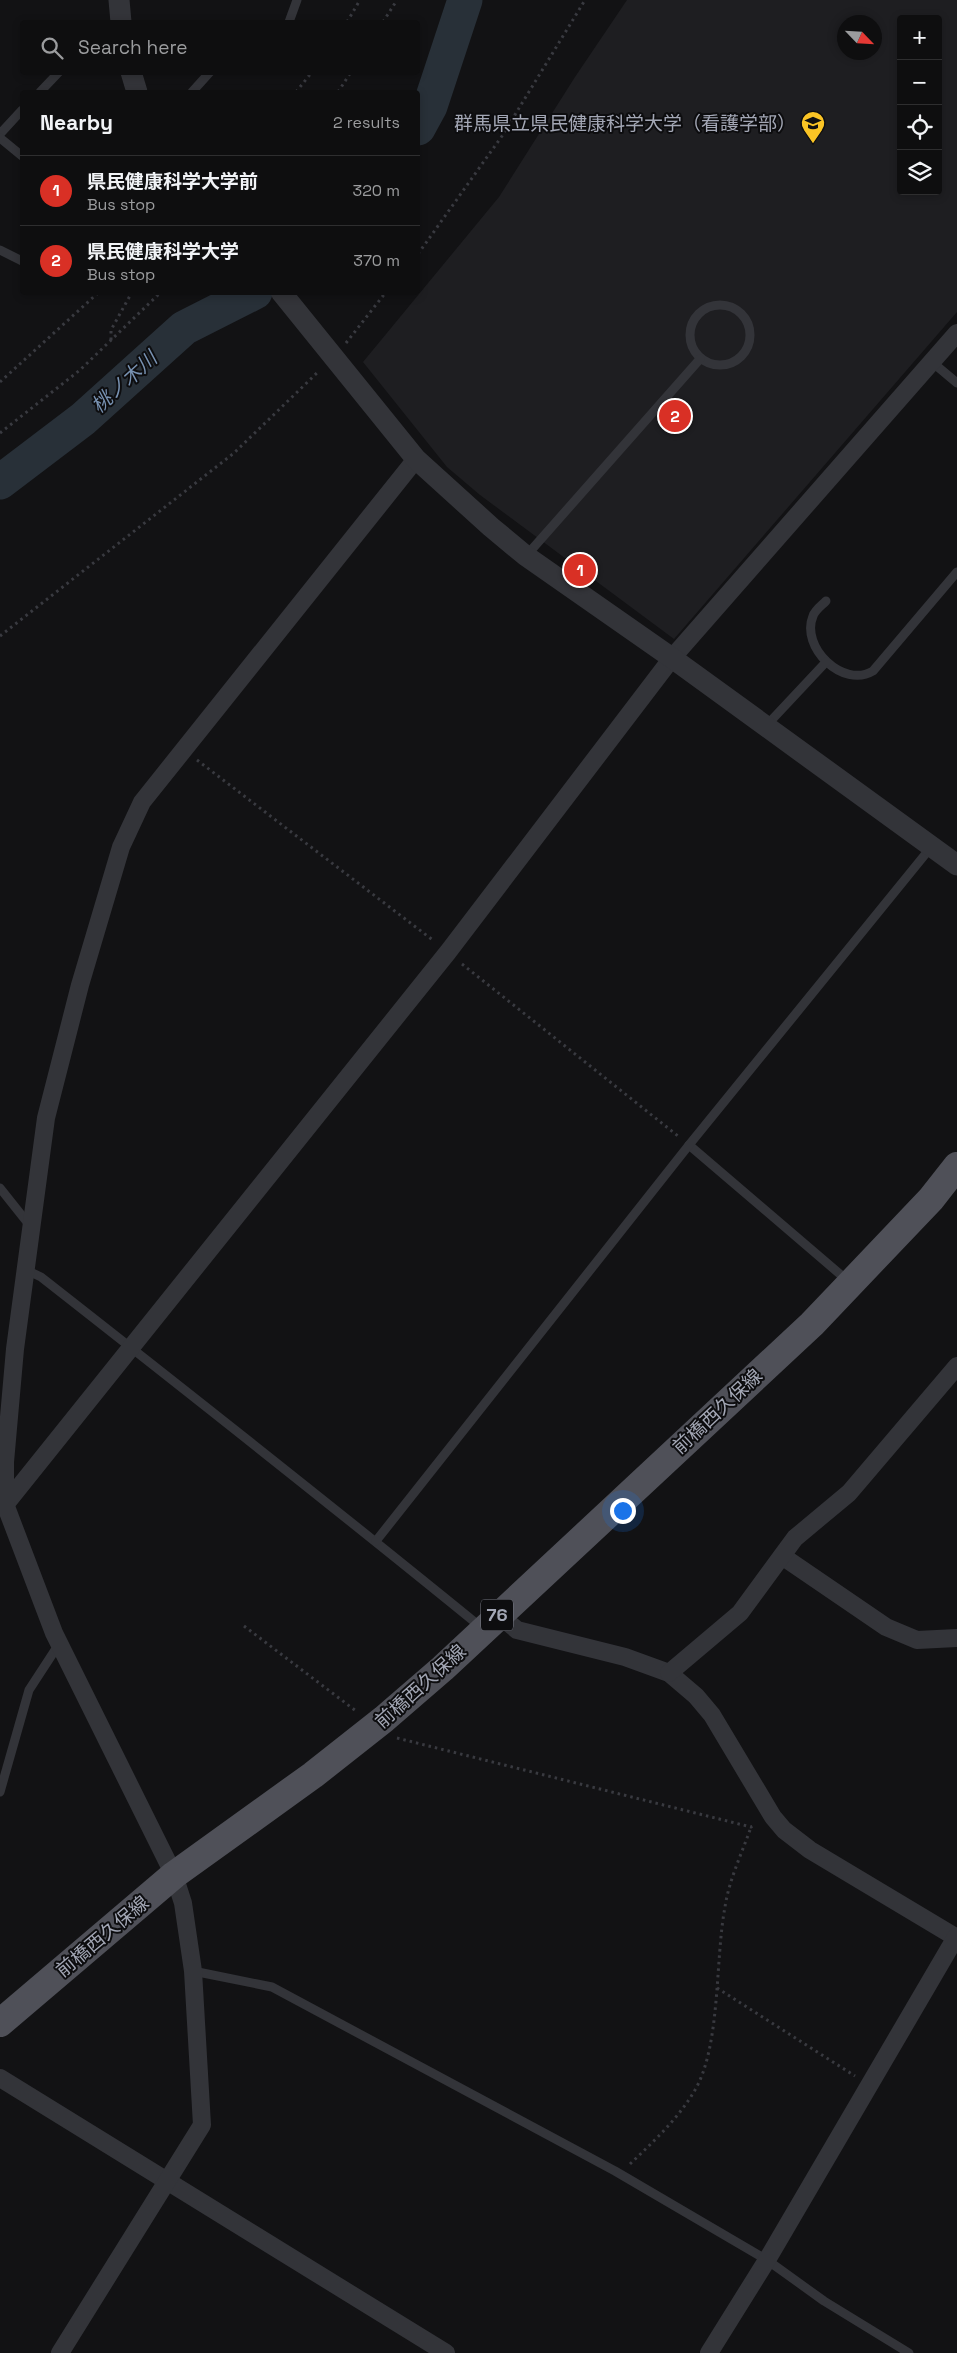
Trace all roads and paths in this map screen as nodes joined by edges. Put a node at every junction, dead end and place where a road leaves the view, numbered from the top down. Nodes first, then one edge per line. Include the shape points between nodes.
1 (119, 0) edge
2 (297, 0) edge
3 (360, 0) edge
4 (397, 0) edge
5 (585, 0) edge
6 (121, 20) edge
7 (290, 20) edge
8 (348, 20) edge
9 (384, 20) edge
10 (56, 75) edge
11 (132, 75) edge
12 (207, 75) edge
13 (310, 75) edge
14 (349, 75) edge
15 (42, 90) edge
16 (136, 90) edge
17 (194, 90) edge
18 (298, 90) edge
19 (339, 90) edge
20 (20, 112) edge
21 (0, 134) edge
22 (0, 138) edge
23 (20, 154) edge
24 (0, 250) edge
25 (420, 251) edge
26 (20, 260) edge
27 (96, 295) edge
28 (130, 295) edge
29 (158, 295) edge
30 (283, 295) edge
31 (383, 295) edge
32 (957, 333) edge
33 (111, 341) junction
34 (329, 352) junction
35 (700, 359) junction
36 (932, 362) junction
37 (0, 382) edge
38 (957, 383) edge
39 (0, 433) edge
40 (416, 459) junction
41 (526, 556) junction
42 (957, 572) edge
43 (826, 601) dead end
44 (0, 636) edge
45 (672, 658) junction
46 (826, 662) junction
47 (766, 727) junction
48 (184, 750) junction
49 (932, 846) junction
50 (957, 865) edge
51 (448, 952) junction
52 (689, 1145) junction
53 (957, 1166) edge
54 (0, 1188) edge
55 (32, 1229) junction
56 (26, 1270) junction
57 (852, 1284) junction
58 (130, 1347) junction
59 (957, 1366) edge
60 (2, 1506) edge
61 (376, 1541) junction
62 (782, 1556) junction
63 (491, 1621) junction
64 (244, 1626) dead end
65 (957, 1638) edge
66 (59, 1644) junction
67 (669, 1673) junction
68 (375, 1726) junction
69 (0, 1792) edge
70 (174, 1876) junction
71 (957, 1938) edge
72 (193, 1971) junction
73 (716, 1988) junction
74 (0, 2023) edge
75 (0, 2078) edge
76 (870, 2086) junction
77 (620, 2174) junction
78 (166, 2180) junction
79 (767, 2260) junction
80 (60, 2353) edge
81 (446, 2353) edge
82 (709, 2353) edge
83 (908, 2353) edge

1 - 6 street
2 - 7 lane
3 - 8 path
4 - 9 path
5 - 25 path via 502,136
10 - 15 lane
11 - 16 street
12 - 17 lane
13 - 18 path
14 - 19 path
20 - 21 lane
22 - 23 lane
24 - 26 lane
27 - 37 path
28 - 33 path via 111,330
29 - 33 path
30 - 34 street
31 - 34 path
32 - 36 street
33 - 39 path via 80,370
34 - 40 street
34 - 44 path via 234,453
35 - 35 lane via 690,342 690,332 698,314 714,305 724,305 742,314 750,332 746,352 724,365 709,364
35 - 41 lane
36 - 38 lane
36 - 45 street
40 - 41 street
40 - 48 street
41 - 45 street
42 - 46 lane via 873,670 856,675
43 - 46 lane via 813,614 810,631
45 - 47 street
45 - 51 street
46 - 47 lane
47 - 49 street
48 - 51 path
48 - 55 street via 142,802 121,847 80,985 46,1118
49 - 50 street
49 - 52 lane
51 - 52 path
51 - 58 street
52 - 57 lane
52 - 61 lane
53 - 57 main road, 前橋西久保線 / 76 via 931,1199
54 - 55 lane
55 - 56 street
56 - 58 lane via 41,1277
56 - 60 street via 15,1349
57 - 63 main road, 前橋西久保線 / 76
58 - 60 street
58 - 61 lane
59 - 62 street via 849,1493 795,1538
60 - 66 street
61 - 63 lane
62 - 65 street via 886,1627 917,1640
62 - 67 street via 740,1613
63 - 67 street via 625,1657
63 - 68 main road, 前橋西久保線 / 76 via 443,1668
64 - 68 path
66 - 69 lane via 29,1690
66 - 70 street
67 - 71 street via 712,1715 784,1830 810,1850
68 - 70 main road, 前橋西久保線 / 76 via 313,1776
68 - 73 path via 394,1737 751,1827 725,1905
70 - 72 street via 183,1904
70 - 74 main road, 前橋西久保線 / 76
71 - 76 street
72 - 77 lane via 272,1987
72 - 78 street via 202,2125
73 - 76 path
73 - 77 path via 705,2067 695,2090 672,2123
75 - 78 street
76 - 79 street
77 - 79 lane
78 - 80 street
78 - 81 street
79 - 82 street
79 - 83 lane via 824,2301

